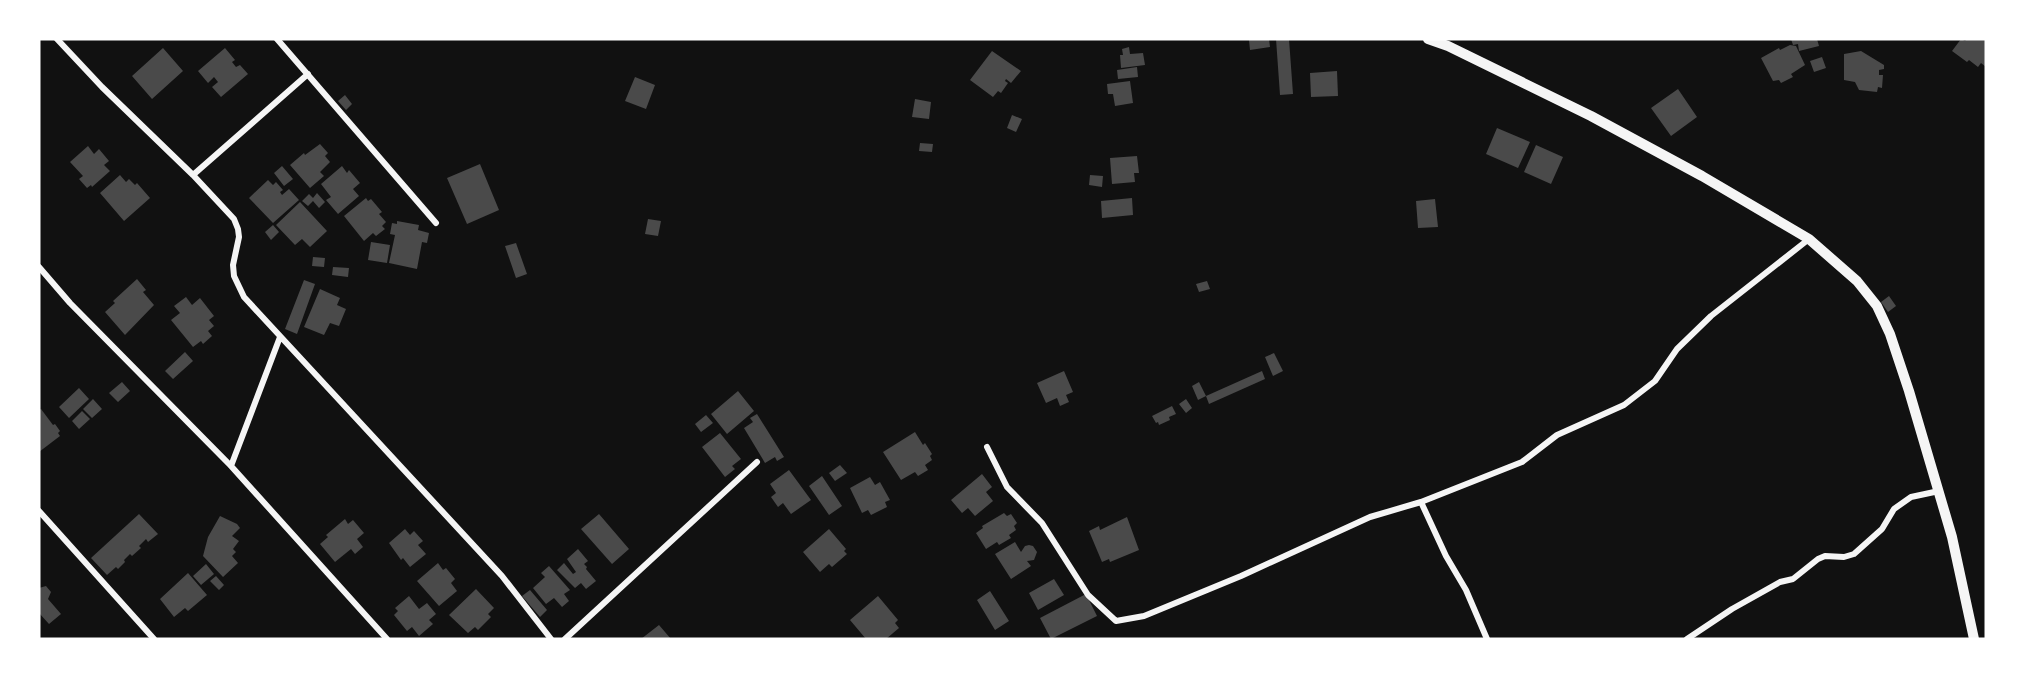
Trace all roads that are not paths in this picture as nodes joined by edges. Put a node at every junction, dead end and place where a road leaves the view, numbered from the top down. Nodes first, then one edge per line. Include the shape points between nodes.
1 (57, 39) edge
2 (277, 39) edge
3 (1448, 39) edge
4 (1433, 41) edge
5 (308, 74) junction
6 (193, 175) junction
7 (436, 223) dead end
8 (1809, 238) junction
9 (39, 267) edge
10 (280, 337) junction
11 (987, 447) dead end
12 (757, 462) dead end
13 (231, 466) junction
14 (1939, 491) junction
15 (1421, 502) junction
16 (39, 511) edge
17 (571, 633) junction
18 (154, 639) edge
19 (387, 639) edge
20 (551, 639) edge
21 (565, 639) edge
22 (576, 639) edge
23 (1487, 639) edge
24 (1687, 639) edge
25 (1974, 639) edge

1 - 6 street
2 - 5 street
3 - 4 street
4 - 8 street via 1591,116
5 - 6 street
5 - 7 street
6 - 10 street via 234,219 239,237 234,266 238,288
8 - 14 street via 1857,281 1876,306 1890,334
8 - 15 street via 1711,316 1677,349 1655,381 1624,405 1557,435 1522,462
9 - 13 street
10 - 13 street
10 - 20 street via 494,568
11 - 15 street via 1007,487 1042,523 1088,595 1116,621 1144,616 1370,517
12 - 17 street
13 - 19 street
14 - 24 street via 1911,497 1894,509 1882,529 1854,554 1818,558 1793,579 1751,598
14 - 25 street
15 - 23 street
16 - 18 street
17 - 21 street
17 - 22 street

